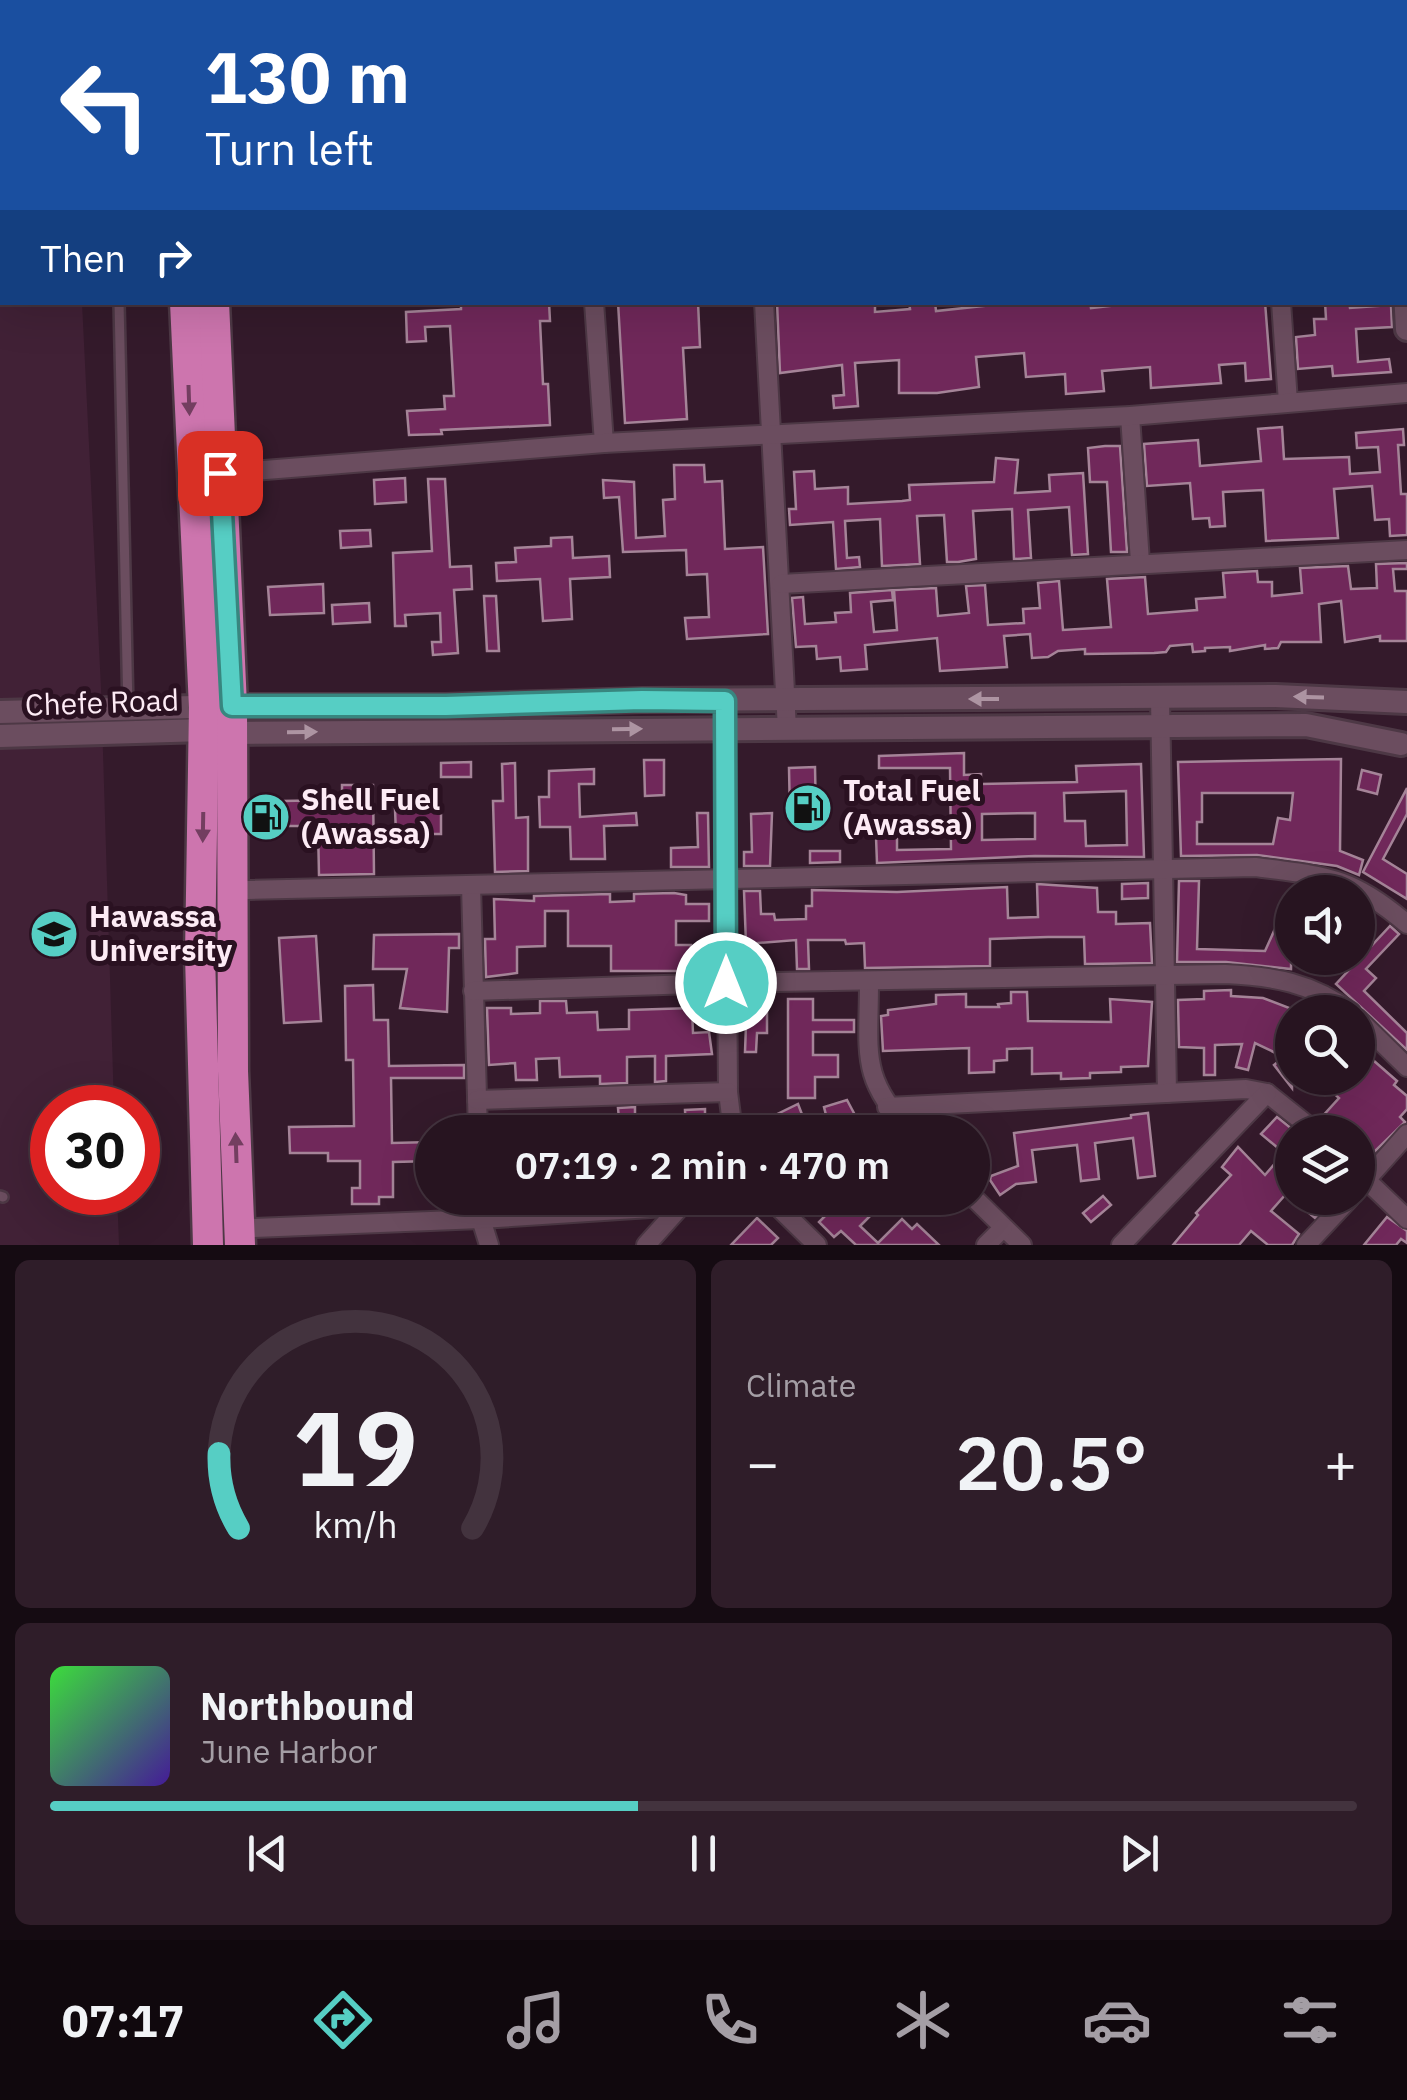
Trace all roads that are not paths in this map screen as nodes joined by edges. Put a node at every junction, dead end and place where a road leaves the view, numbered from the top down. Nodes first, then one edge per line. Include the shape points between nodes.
1 (119, 305) edge
2 (185, 305) edge
3 (214, 305) edge
4 (594, 305) edge
5 (764, 305) edge
6 (1281, 305) edge
7 (1407, 393) edge
8 (1288, 402) junction
9 (1130, 416) junction
10 (772, 436) junction
11 (604, 444) junction
12 (206, 474) junction
13 (1407, 550) edge
14 (1140, 562) junction
15 (780, 584) junction
16 (1160, 698) junction
17 (785, 700) junction
18 (725, 701) junction
19 (1407, 701) edge
20 (128, 708) junction
21 (0, 712) edge
22 (219, 719) junction
23 (1161, 727) junction
24 (724, 728) junction
25 (787, 728) junction
26 (128, 732) junction
27 (0, 736) edge
28 (1404, 747) edge
29 (1166, 867) junction
30 (727, 879) junction
31 (471, 886) junction
32 (248, 890) dead end
33 (1407, 924) edge
34 (1164, 974) junction
35 (869, 982) junction
36 (726, 983) junction
37 (472, 992) junction
38 (1324, 995) edge
39 (1375, 1036) edge
40 (1407, 1067) edge
41 (728, 1092) junction
42 (1167, 1093) junction
43 (1267, 1093) junction
44 (477, 1100) junction
45 (887, 1107) junction
46 (477, 1115) edge
47 (731, 1115) edge
48 (895, 1115) edge
49 (1295, 1115) edge
50 (1407, 1134) edge
51 (1375, 1165) edge
52 (1375, 1192) edge
53 (481, 1215) edge
54 (543, 1215) edge
55 (674, 1215) edge
56 (785, 1215) edge
57 (990, 1215) edge
58 (1334, 1215) edge
59 (481, 1219) junction
60 (1407, 1219) edge
61 (1003, 1228) junction
62 (247, 1236) edge
63 (812, 1243) edge
64 (208, 1245) edge
65 (489, 1245) edge
66 (646, 1245) edge
67 (986, 1245) edge
68 (1022, 1245) edge
69 (1121, 1245) edge
70 (1306, 1245) edge

1 - 20 lane
2 -> 12 highway
3 - 12 highway
4 - 11 street
5 - 10 street
6 - 8 street
7 - 8 street
8 - 9 street
9 - 10 street
9 - 14 street
10 - 11 street
10 - 15 street
11 - 12 street
12 - 22 highway
13 - 14 street
14 - 15 street
15 - 17 street
16 -> 17 main road
19 -> 16 main road
16 - 23 street
17 - 18 main road
17 - 25 street
18 - 22 main road
18 - 24 street
19 - 28 main road via 1396,722
20 - 21 main road, Chefe Road
20 - 22 main road, Chefe Road
20 - 26 lane
22 -> 24 main road
22 - 26 main road, Chefe Road
62 -> 22 highway via 233,1071
22 -> 64 highway via 200,954
23 - 25 main road
23 - 28 main road via 1306,726
23 - 29 street
24 - 25 main road
24 - 30 street
26 - 27 main road, Chefe Road
29 - 30 street
29 - 33 street via 1255,867 1333,878
29 - 34 street
30 - 31 street
30 - 36 street
31 - 32 street
31 - 37 street
34 - 35 street
34 - 38 street via 1289,980
34 - 42 street
35 - 36 street
35 - 45 street via 870,1063
36 - 37 street
36 - 41 street
37 - 44 street
39 - 40 street
41 - 44 street
41 - 47 street
42 - 43 street
42 - 45 street
43 - 49 street
43 - 69 street
44 - 46 street
45 - 48 street
50 - 51 street
52 - 60 street
53 - 59 street
54 - 59 street
55 - 66 street
56 - 63 street
57 - 61 street
58 - 70 street
59 - 62 street
59 - 65 street
61 - 67 street
61 - 68 street

